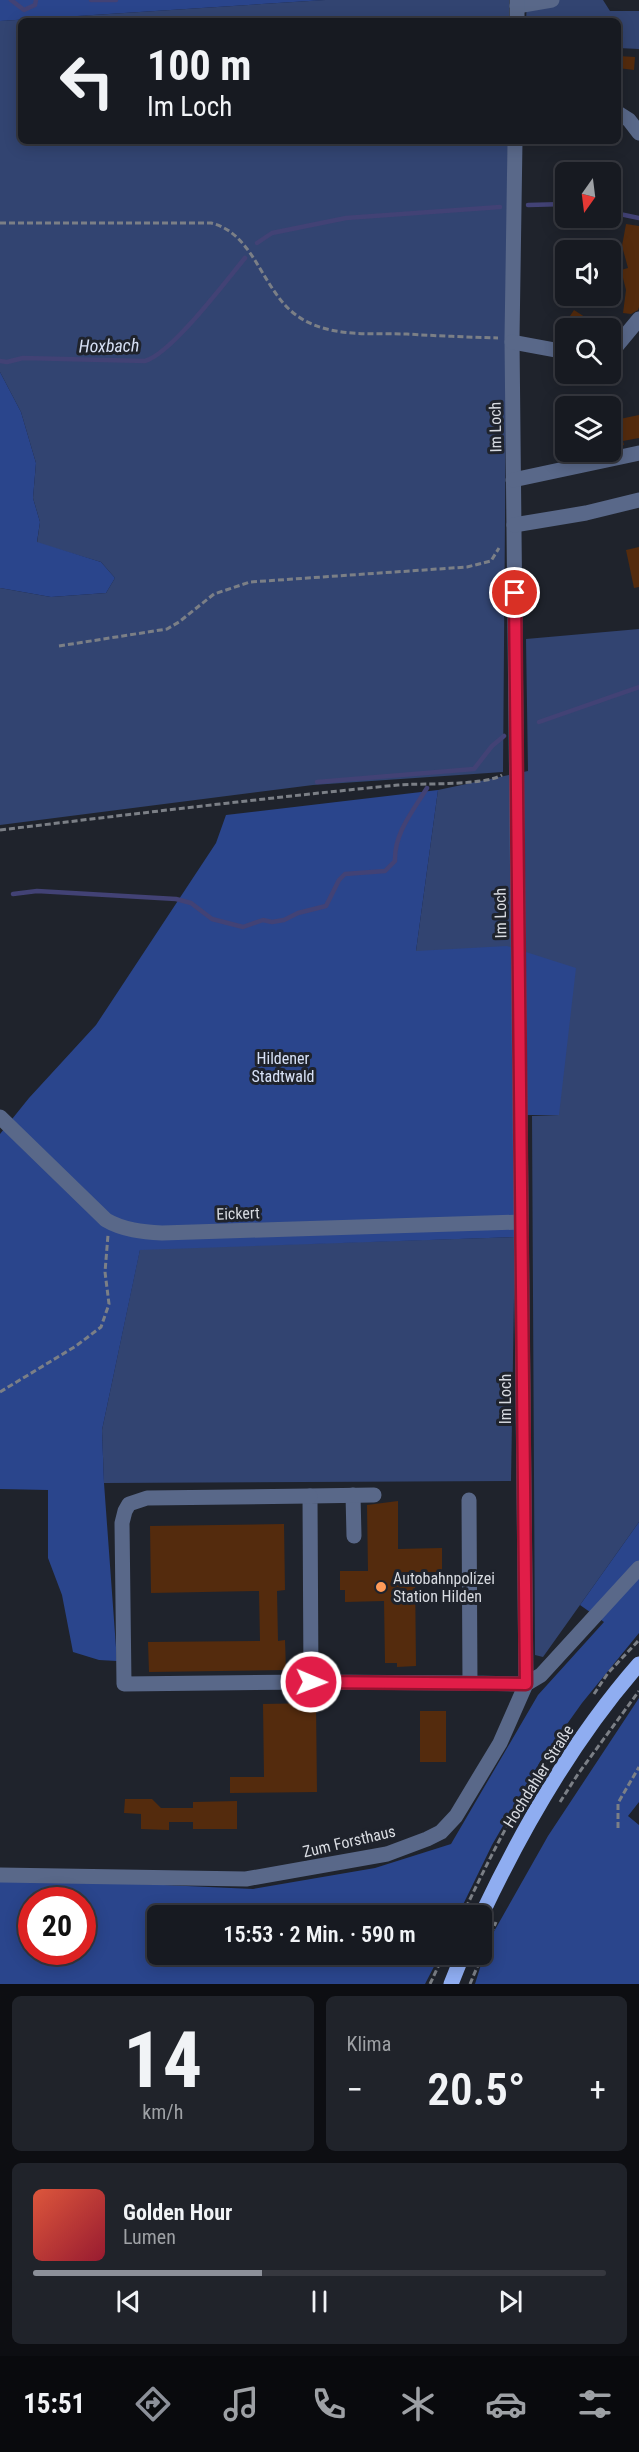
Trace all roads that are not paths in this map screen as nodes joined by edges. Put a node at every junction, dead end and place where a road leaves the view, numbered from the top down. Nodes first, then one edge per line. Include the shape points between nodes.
1 (552, 0) edge
2 (517, 9) edge
3 (621, 116) edge
4 (639, 133) edge
5 (515, 144) edge
6 (639, 319) edge
7 (512, 340) junction
8 (621, 341) edge
9 (555, 350) edge
10 (639, 453) edge
11 (513, 480) junction
12 (639, 500) edge
13 (514, 525) junction
14 (0, 1117) edge
15 (521, 1222) junction
16 (353, 1495) junction
17 (374, 1495) dead end
18 (310, 1496) junction
19 (469, 1500) dead end
20 (354, 1536) dead end
21 (639, 1568) edge
22 (639, 1664) edge
23 (311, 1682) junction
24 (471, 1683) junction
25 (526, 1684) junction
26 (0, 1875) edge
27 (487, 1905) edge
28 (459, 1965) edge
29 (451, 1984) edge

1 - 2 street
3 - 4 street
5 - 7 street, Im Loch
6 - 8 street
7 - 9 street
7 - 11 street, Im Loch
10 - 11 street
11 - 13 street, Im Loch
12 - 13 street
13 - 15 street, Im Loch
14 - 15 street, Eickert via 96,1211 114,1224 142,1232
15 - 25 street, Im Loch
16 - 17 street
16 - 18 street
16 - 20 street
18 - 23 street
18 - 23 street via 147,1498 129,1504 122,1523 124,1684
19 - 24 street
21 - 25 street, Zum Forsthaus via 541,1675
22 - 27 main road, Hochdahler Straße via 579,1742 532,1816
23 - 24 street
24 - 25 street
25 - 26 street, Zum Forsthaus via 500,1743 448,1824 427,1839 387,1854 246,1879
28 - 29 main road

